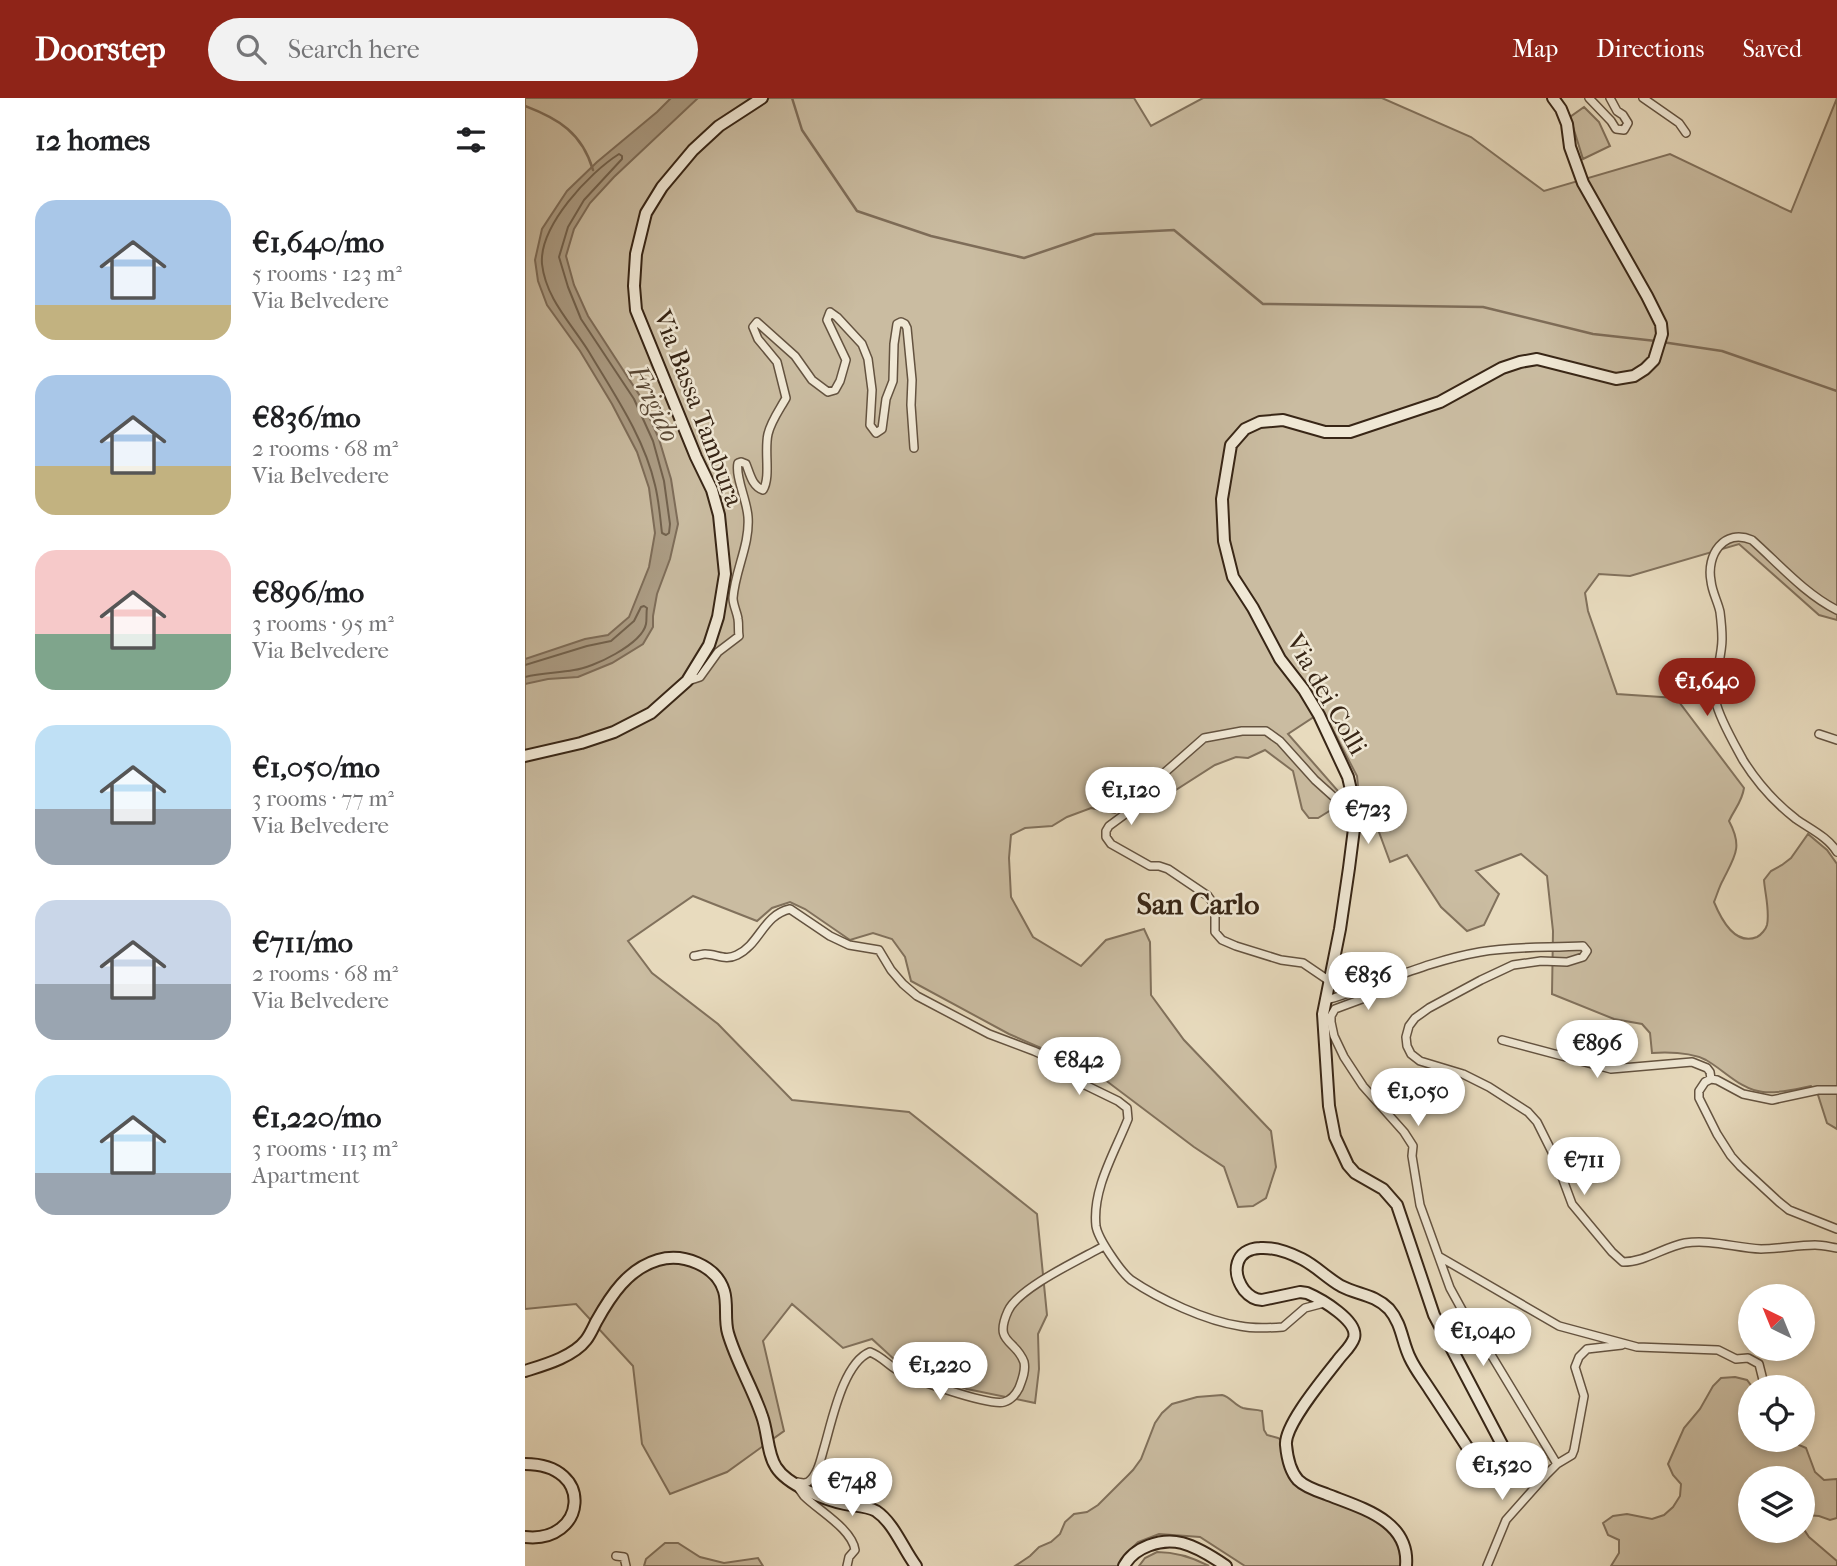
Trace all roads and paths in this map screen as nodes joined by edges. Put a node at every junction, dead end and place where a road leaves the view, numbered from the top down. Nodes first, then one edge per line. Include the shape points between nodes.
1 (762, 98) edge
2 (1589, 98) edge
3 (1610, 98) edge
4 (1643, 98) edge
5 (1552, 99) edge
6 (1686, 133) dead end
7 (914, 449) dead end
8 (1837, 610) edge
9 (687, 681) junction
10 (1819, 734) dead end
11 (1837, 740) edge
12 (525, 756) edge
13 (1356, 816) junction
14 (1837, 852) edge
15 (694, 956) dead end
16 (1328, 980) junction
17 (1362, 989) junction
18 (1325, 999) junction
19 (1502, 1040) dead end
20 (1711, 1079) junction
21 (1837, 1090) edge
22 (1837, 1229) edge
23 (1104, 1246) junction
24 (1837, 1248) edge
25 (1440, 1257) junction
26 (1324, 1303) junction
27 (1626, 1344) junction
28 (525, 1371) edge
29 (1762, 1375) edge
30 (769, 1447) junction
31 (525, 1464) edge
32 (1557, 1464) junction
33 (797, 1485) junction
34 (525, 1537) edge
35 (617, 1556) dead end
36 (626, 1566) edge
37 (846, 1566) edge
38 (916, 1566) edge
39 (1124, 1566) edge
40 (1226, 1566) edge
41 (1406, 1566) edge
42 (1487, 1566) edge

1 - 9 street, Via Bassa Tambura via 719,126 662,187 646,213 636,254 636,310 712,490 722,540 725,574 718,617 709,645
2 - 3 street via 1616,129 1624,130 1628,124
4 - 6 street
5 - 13 street, Via dei Colli via 1567,124 1583,183 1661,324 1654,359 1646,369 1616,379 1538,359 1520,362 1440,402 1350,432 1325,432 1283,420 1260,422 1245,429 1231,446 1222,499 1224,541 1233,577 1319,715 1348,777
7 - 9 street via 905,324 897,324 893,381 882,429 876,433 870,425 871,390 863,344 837,317 830,312 827,320 846,360 835,390 828,392 757,322 753,327 777,362 786,398 768,432 763,490 752,481 746,464 738,463 736,472 748,517 733,602 739,636 718,652 700,677
8 - 14 street via 1743,536 1724,540 1711,563 1722,640 1715,700 1720,715 1771,798
9 - 12 street, Via Bassa Tambura via 651,713 614,732
10 - 11 street
13 - 16 street, Via dei Colli
13 - 16 street via 1315,780 1280,740 1266,731 1242,731 1204,738 1163,774 1151,795 1106,831 1111,844 1150,866 1168,869 1208,896 1215,906 1215,932 1222,940 1303,963
15 - 23 street via 734,956 773,917 790,909 829,936 879,950 917,996 1056,1062 1123,1104 1128,1119 1097,1206 1096,1225
16 - 18 street, Via dei Colli
17 - 18 street
17 - 24 street via 1433,963 1481,952 1583,946 1587,951 1583,957 1513,965 1429,1008 1409,1026 1406,1037 1411,1054 1463,1074 1528,1112 1555,1158 1571,1204 1623,1262 1685,1243
17 - 25 street via 1362,999 1332,1012 1334,1036 1363,1086 1413,1146 1420,1205
18 - 26 street, Via dei Colli via 1323,1031 1335,1137 1355,1173 1383,1189 1398,1205 1434,1315 1508,1456 1502,1472 1495,1475 1477,1462 1409,1357 1398,1322 1377,1299 1344,1288 1312,1264 1271,1248 1247,1251 1238,1258 1238,1281 1253,1298 1300,1292
19 - 20 street via 1611,1069 1692,1062 1707,1068
20 - 21 street via 1772,1100
20 - 22 street via 1701,1086 1699,1098 1731,1156 1789,1210
23 - 26 street via 1129,1278 1223,1323 1283,1327 1305,1308
23 - 30 street via 1043,1280 1009,1309 1002,1326 1004,1337 1024,1364 1015,1395 1005,1402 923,1382 870,1352 862,1355 838,1398 821,1459 807,1482 793,1479
25 - 27 street via 1559,1326
25 - 32 street via 1467,1319
26 - 41 street, Via dei Colli via 1353,1326 1354,1338 1292,1422 1285,1442 1289,1461 1299,1482 1392,1526 1404,1544
27 - 29 street via 1718,1350 1759,1364
27 - 32 street via 1587,1349 1579,1357 1575,1367 1584,1396 1574,1450
28 - 30 street via 556,1360 586,1341 613,1294 642,1266 660,1259 693,1261 715,1275 725,1292 728,1332 763,1418
30 - 33 street via 777,1469
31 - 34 street via 561,1473 573,1488 574,1502 567,1524 554,1534
32 - 42 street via 1506,1520
33 - 37 street via 853,1541 855,1550
33 - 38 street via 832,1502 872,1508 883,1516
35 - 36 street via 624,1557
39 - 40 street via 1138,1550 1159,1542 1181,1542

